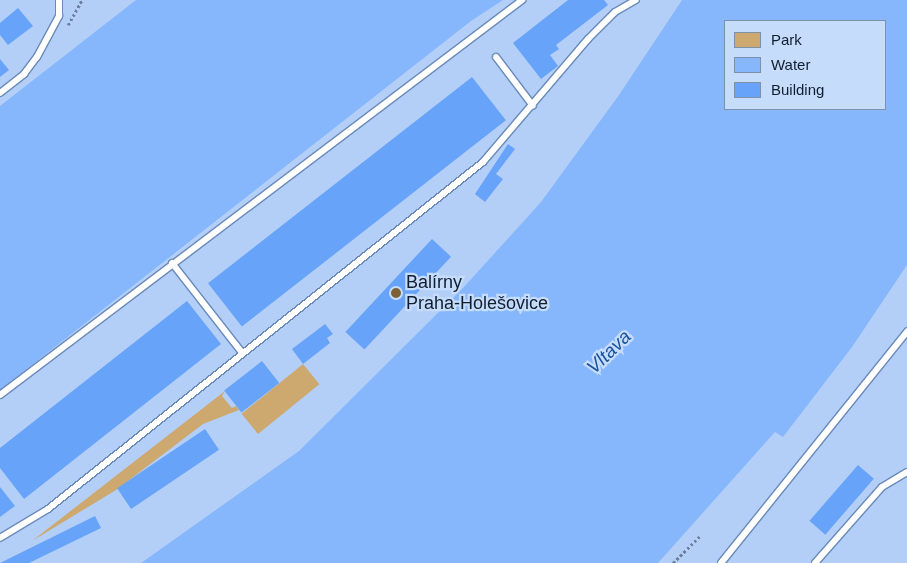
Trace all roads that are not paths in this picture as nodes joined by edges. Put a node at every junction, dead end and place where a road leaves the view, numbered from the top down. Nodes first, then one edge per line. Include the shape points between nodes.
1 (59, 0) edge
2 (522, 0) edge
3 (636, 0) edge
4 (496, 57) dead end
5 (0, 93) edge
6 (533, 106) junction
7 (172, 263) junction
8 (907, 332) edge
9 (243, 354) junction
10 (0, 395) edge
11 (907, 472) edge
12 (0, 538) edge
13 (721, 563) edge
14 (815, 563) edge

1 - 5 lane via 59,16 37,57 24,74
2 - 7 lane
3 - 6 lane via 615,12 588,39
4 - 6 lane
6 - 9 lane via 483,162
7 - 9 lane
7 - 10 lane
8 - 13 lane
9 - 12 lane via 48,509
11 - 14 lane via 882,487

